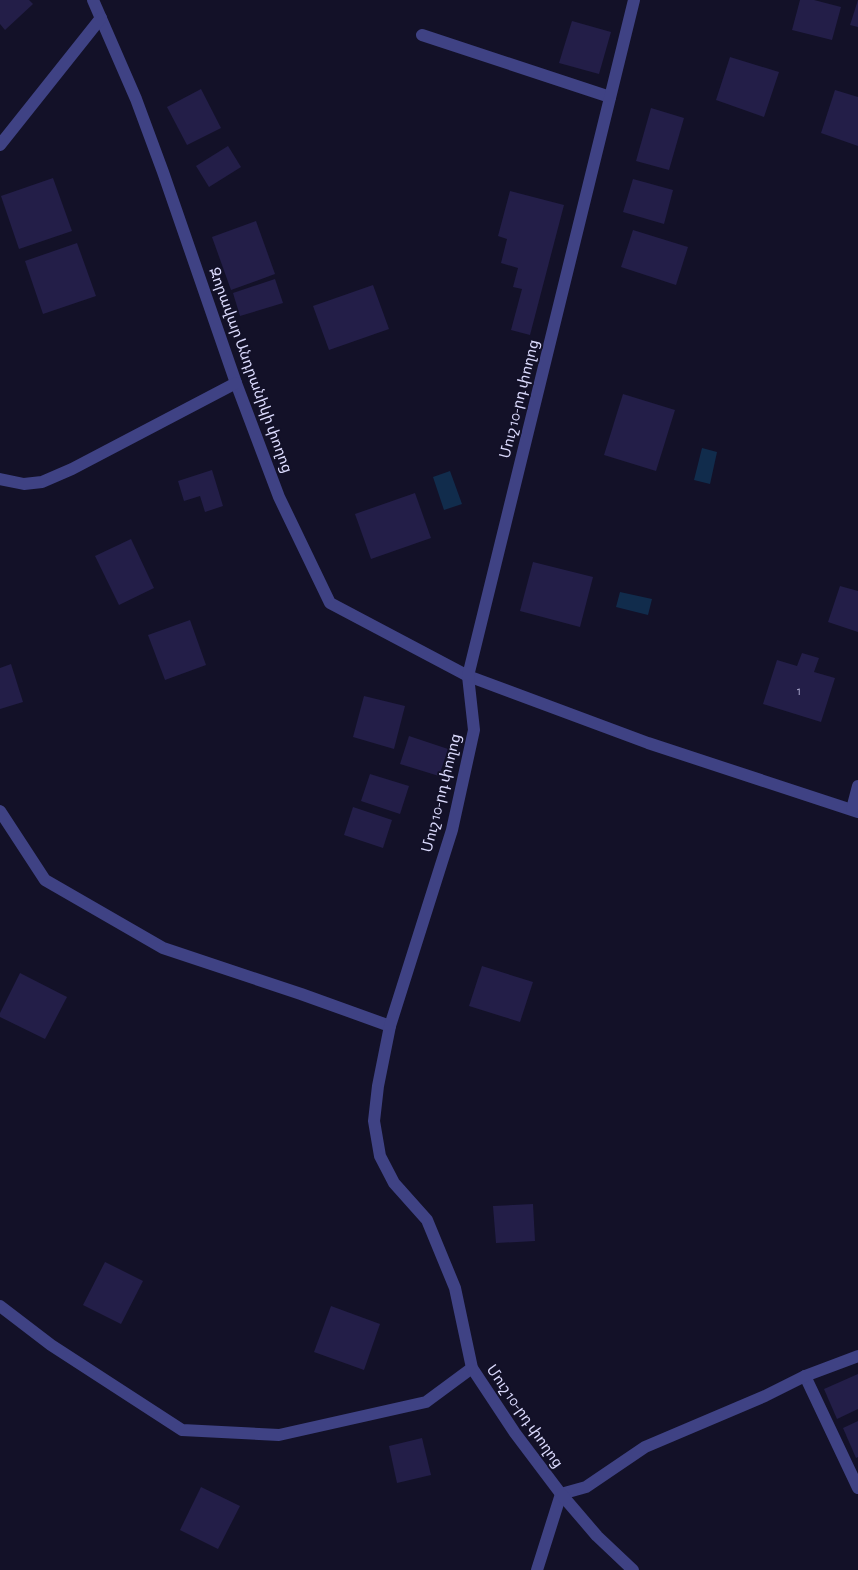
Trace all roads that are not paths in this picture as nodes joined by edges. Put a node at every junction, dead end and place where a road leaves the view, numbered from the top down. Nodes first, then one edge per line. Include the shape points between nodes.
1 (93, 0) edge
2 (634, 0) edge
3 (101, 18) junction
4 (422, 35) dead end
5 (610, 98) junction
6 (0, 144) edge
7 (236, 383) junction
8 (0, 478) edge
9 (468, 676) junction
10 (858, 786) edge
11 (0, 811) edge
12 (855, 811) edge
13 (390, 1026) junction
14 (0, 1306) edge
15 (858, 1356) edge
16 (472, 1368) junction
17 (805, 1376) junction
18 (858, 1488) edge
19 (561, 1494) junction
20 (537, 1570) edge
21 (633, 1570) edge

1 - 3 street, Զորավար Անդրանիկի փողոց
2 - 5 street, Մուշ 10-րդ փողոց
3 - 6 street
3 - 7 street, Զորավար Անդրանիկի փողոց via 164,172
4 - 5 street
5 - 9 street, Մուշ 10-րդ փողոց
7 - 8 street via 42,482 24,484
7 - 9 street, Զորավար Անդրանիկի փողոց via 279,497 330,603
9 - 12 street, Զորավար Անդրանիկի փողոց via 648,743
9 - 13 street, Մուշ 10-րդ փողոց via 474,730 454,821
10 - 12 street
11 - 13 street via 45,880 163,948
13 - 16 street, Մուշ 10-րդ փողոց via 374,1121 380,1156 394,1183 427,1220 455,1288
14 - 16 street via 52,1345 182,1430 279,1435 426,1402
15 - 17 street
16 - 19 street, Մուշ 10-րդ փողոց
17 - 18 street
17 - 19 street via 645,1447 586,1487
19 - 20 street
19 - 21 street, Մուշ 10-րդ փողոց via 597,1536

